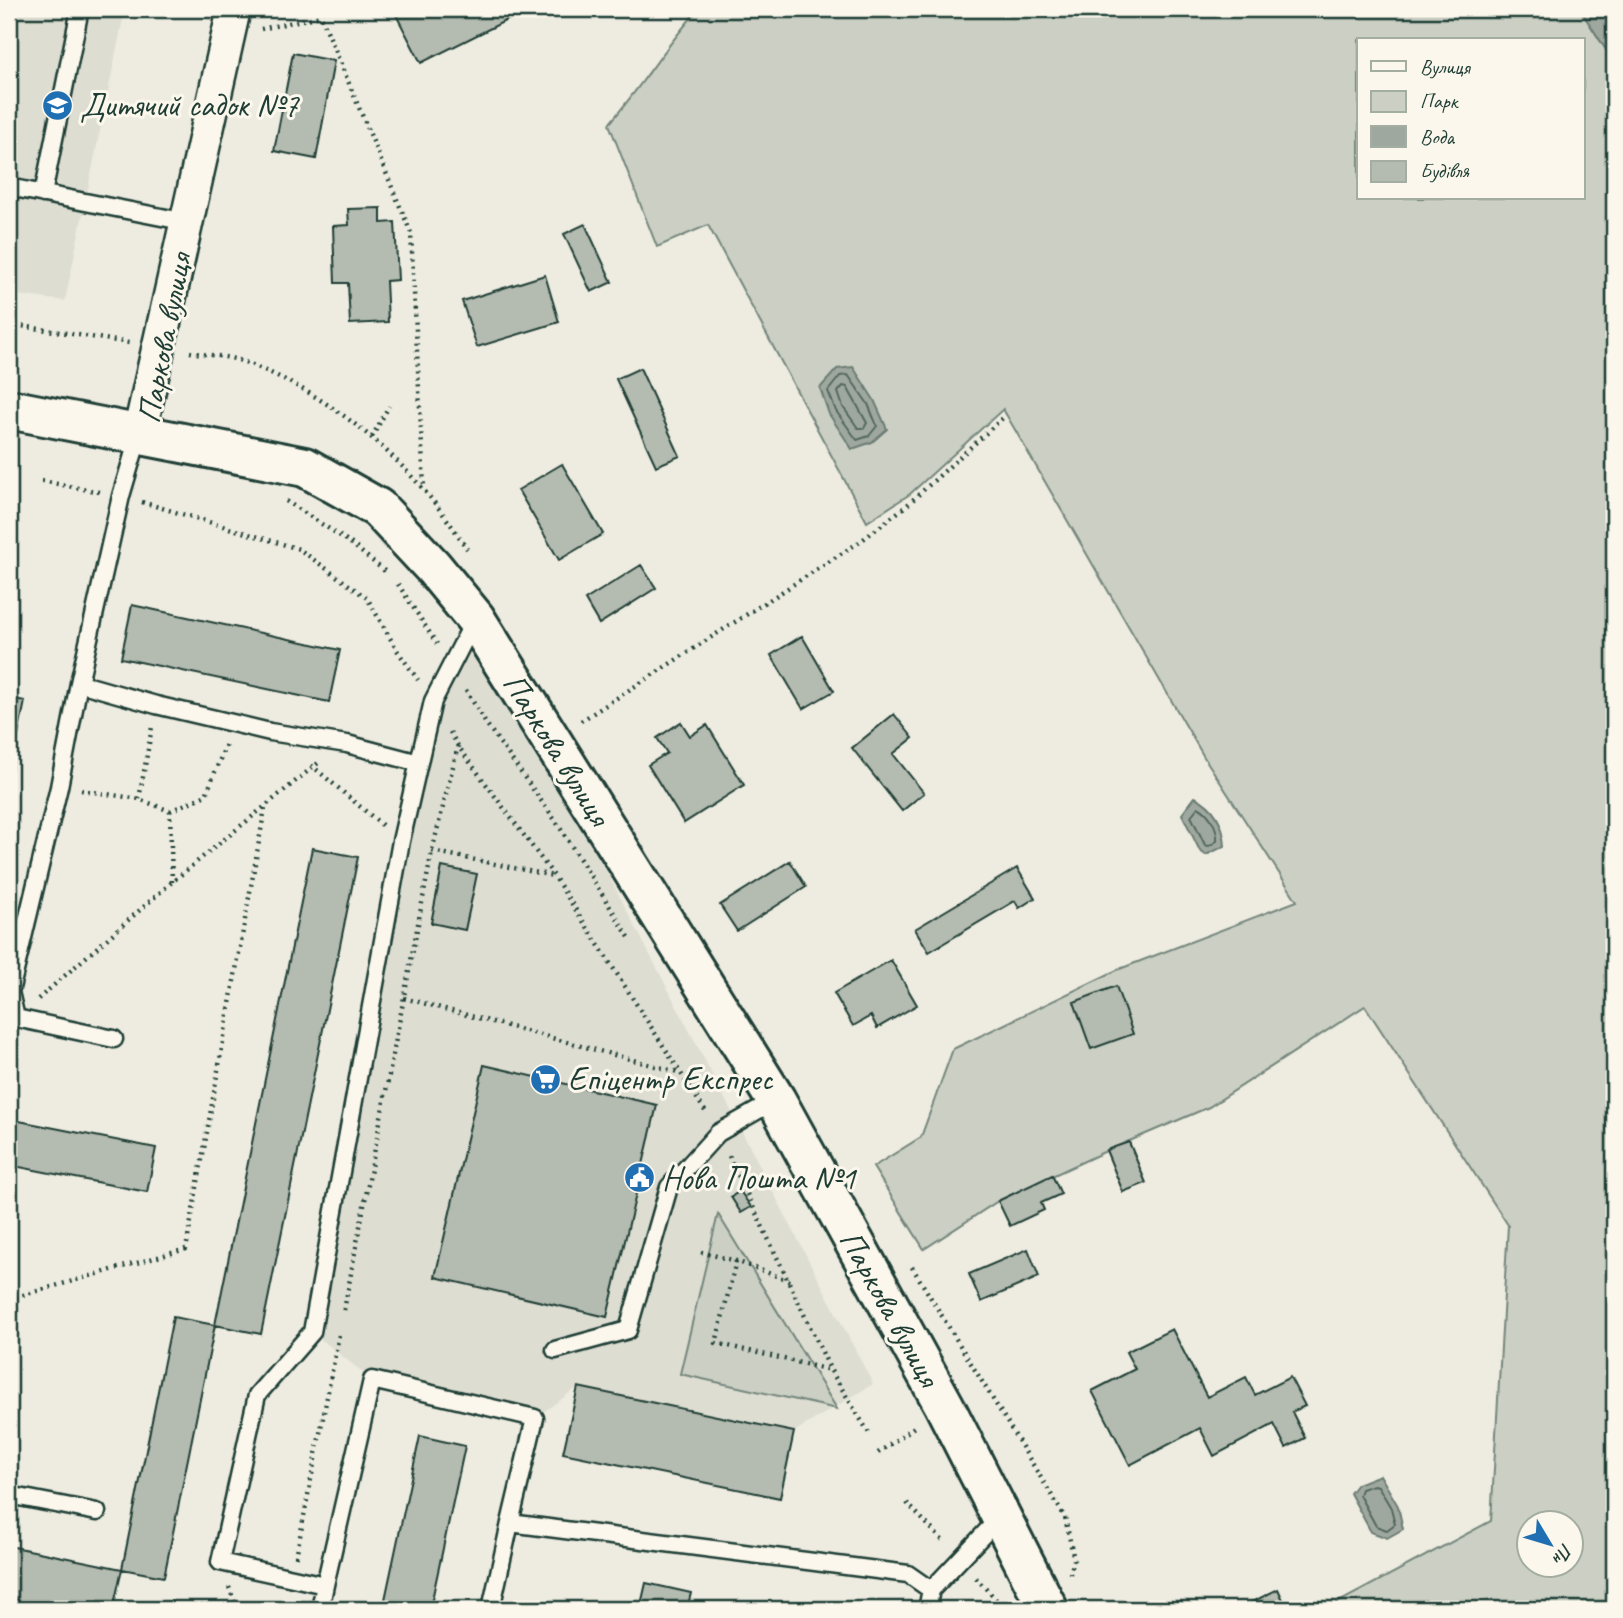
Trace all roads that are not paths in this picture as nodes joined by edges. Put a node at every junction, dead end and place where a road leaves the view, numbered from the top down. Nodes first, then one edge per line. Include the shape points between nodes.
1 (80, 9) edge
2 (231, 23) edge
3 (9, 187) edge
4 (43, 194) junction
5 (187, 222) junction
6 (9, 409) edge
7 (139, 435) junction
8 (475, 618) junction
9 (79, 683) junction
10 (419, 763) junction
11 (13, 1018) edge
12 (114, 1039) dead end
13 (776, 1100) junction
14 (555, 1350) dead end
15 (9, 1495) edge
16 (97, 1512) dead end
17 (1001, 1516) junction
18 (510, 1523) junction
19 (326, 1585) junction
20 (931, 1590) junction
21 (320, 1609) edge
22 (491, 1609) edge
23 (927, 1609) edge
24 (1048, 1609) edge

1 - 4 lane
2 - 5 street, Паркова вулиця
3 - 4 lane
4 - 5 lane
5 - 7 street, Паркова вулиця
6 - 7 street
7 - 8 street, Паркова вулиця via 304,467 378,508
7 - 9 lane
8 - 10 lane via 433,701
8 - 13 street, Паркова вулиця
9 - 10 lane via 270,732 347,744
9 - 11 lane via 10,992
10 - 19 lane via 312,1332 257,1395 220,1562
11 - 12 lane
13 - 14 lane via 718,1133 669,1187 628,1330
13 - 17 street, Паркова вулиця
15 - 16 lane
17 - 20 lane
17 - 24 street, Паркова вулиця
18 - 19 lane via 535,1418 372,1380
18 - 20 lane via 908,1574
18 - 22 lane
19 - 21 lane
20 - 23 lane

